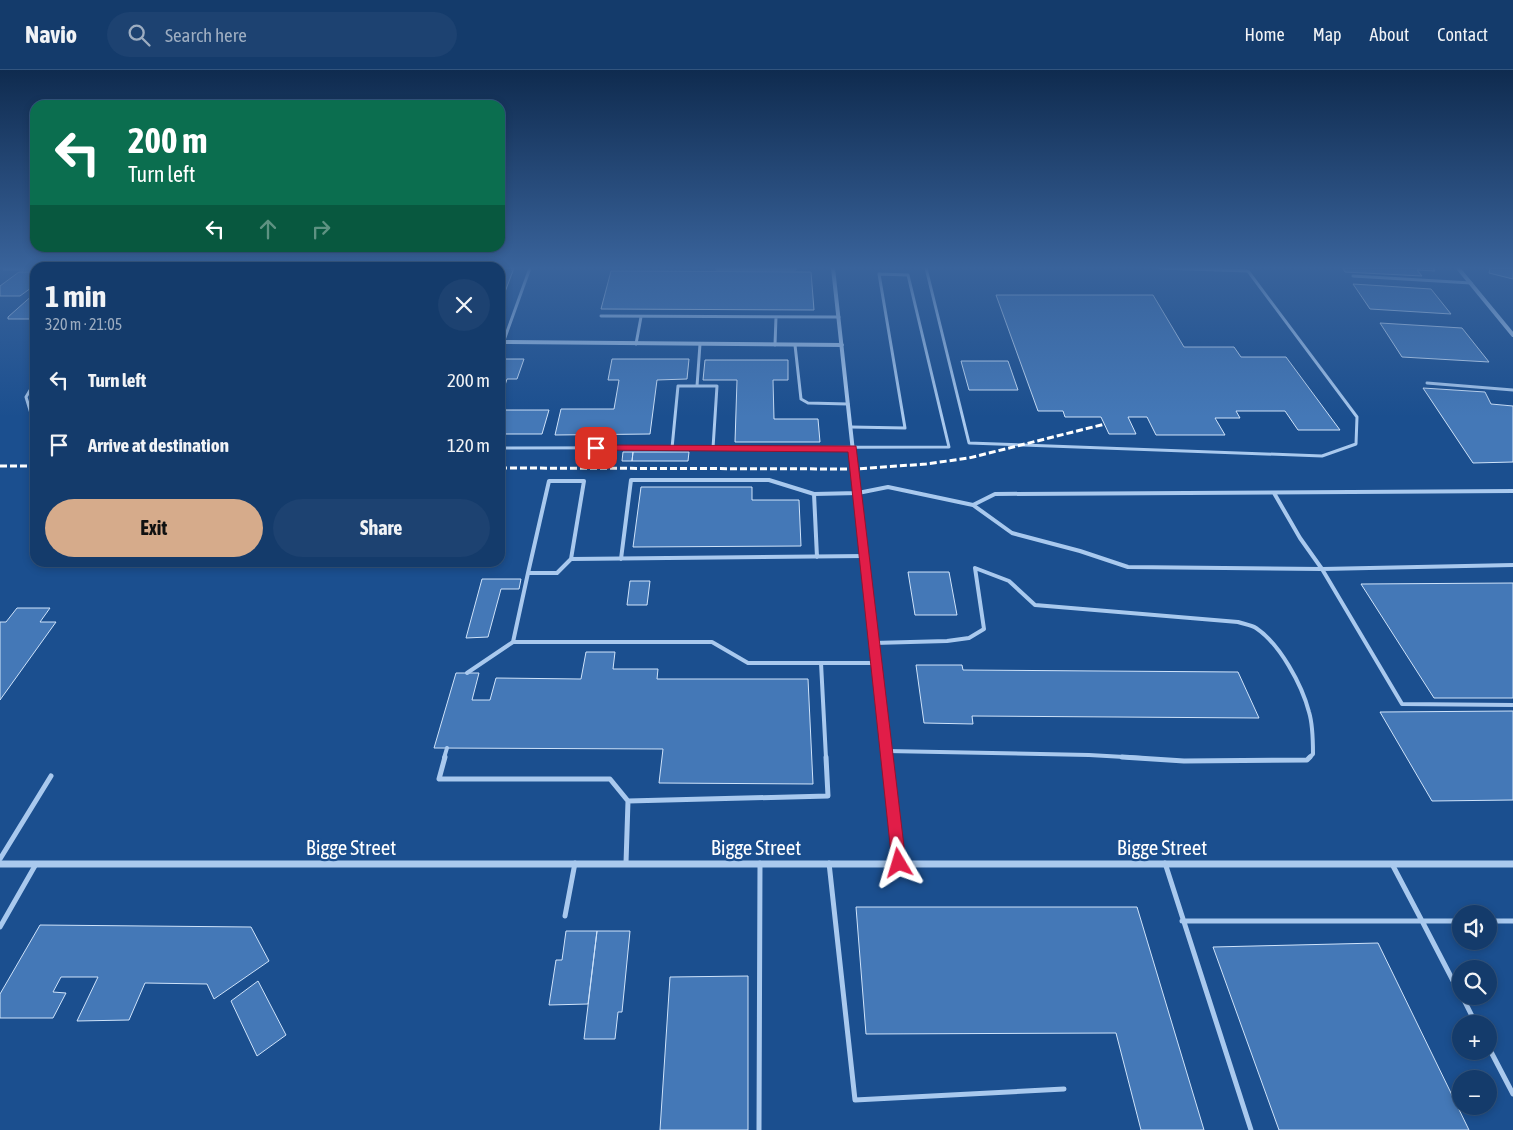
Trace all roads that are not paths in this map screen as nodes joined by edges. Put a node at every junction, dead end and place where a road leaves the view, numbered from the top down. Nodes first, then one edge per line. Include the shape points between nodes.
1 (511, 317) edge
2 (641, 317) edge
3 (776, 317) edge
4 (805, 317) edge
5 (886, 317) edge
6 (918, 317) edge
7 (938, 317) edge
8 (1283, 317) edge
9 (1499, 317) edge
10 (839, 318) joint
11 (1508, 329) junction
12 (1513, 330) edge
13 (505, 332) edge
14 (1513, 335) edge
15 (505, 342) edge
16 (636, 344) junction
17 (700, 344) junction
18 (775, 345) junction
19 (795, 345) junction
20 (842, 345) junction
21 (1427, 383) dead end
22 (698, 386) junction
23 (30, 390) edge
24 (1513, 390) edge
25 (848, 404) junction
26 (30, 410) edge
27 (851, 427) junction
28 (505, 448) edge
29 (672, 448) junction
30 (713, 448) junction
31 (853, 449) junction
32 (1513, 491) edge
33 (1274, 493) junction
34 (814, 494) junction
35 (858, 494) junction
36 (972, 505) junction
37 (865, 556) junction
38 (817, 557) junction
39 (621, 558) junction
40 (571, 559) junction
41 (1513, 565) edge
42 (1322, 569) junction
43 (528, 573) junction
44 (513, 642) junction
45 (874, 643) junction
46 (821, 663) junction
47 (877, 663) junction
48 (467, 673) dead end
49 (1513, 704) edge
50 (447, 748) dead end
51 (886, 751) junction
52 (51, 776) dead end
53 (628, 801) junction
54 (0, 859) edge
55 (575, 863) junction
56 (626, 863) junction
57 (760, 863) junction
58 (828, 863) junction
59 (899, 863) junction
60 (1165, 863) junction
61 (0, 864) edge
62 (36, 864) junction
63 (1392, 864) junction
64 (1513, 864) edge
65 (565, 916) dead end
66 (1182, 921) junction
67 (1422, 921) junction
68 (1452, 921) edge
69 (1497, 921) edge
70 (1513, 921) edge
71 (0, 927) edge
72 (1452, 979) edge
73 (1495, 1060) edge
74 (1064, 1089) dead end
75 (1513, 1094) edge
76 (759, 1130) edge
77 (1251, 1130) edge

1 - 13 lane
2 - 16 lane
3 - 18 lane
4 - 10 lane
5 - 27 lane via 905,428
6 - 31 lane via 950,447
7 - 8 lane via 969,443 1322,456 1356,444 1357,417
9 - 11 street
10 - 20 street
11 - 12 lane
11 - 14 street
15 - 16 street
16 - 17 street
17 - 18 street
17 - 22 lane
18 - 19 street
19 - 20 street
19 - 25 lane via 801,399 808,403
20 - 25 street
21 - 24 lane
22 - 29 lane via 678,386
22 - 30 lane via 716,386
23 - 26 lane via 26,397
25 - 27 street
27 - 31 street
28 - 29 lane
29 - 30 lane
30 - 31 lane
31 - 35 street
32 - 33 lane
33 - 36 lane via 995,494
33 - 42 lane
34 - 35 lane
34 - 38 lane
34 - 39 lane via 769,480 631,480
35 - 36 lane via 888,486
35 - 37 street
36 - 42 lane via 1012,533 1128,567
37 - 38 lane
37 - 45 street
38 - 39 lane
39 - 40 lane
40 - 43 lane via 557,573
40 - 43 lane via 584,481 549,481
41 - 42 lane
42 - 49 lane via 1402,704
43 - 44 lane
44 - 46 lane via 712,642 748,663
44 - 48 lane
45 - 47 street
45 - 51 lane via 947,641 969,638 984,629 975,568 1009,581 1034,605 1238,622 1254,627 1268,639 1296,678 1308,710 1314,754 1307,760 1184,761 1089,755
46 - 47 lane
46 - 53 lane via 828,796
47 - 51 street
50 - 53 lane via 439,779 610,779
51 - 59 street
52 - 54 lane
53 - 56 lane
55 - 56 street, Bigge Street
55 - 62 street, Bigge Street
55 - 65 lane
56 - 57 street, Bigge Street
57 - 58 street, Bigge Street
57 - 76 lane
58 - 59 street, Bigge Street
58 - 74 lane via 856,1100
59 - 60 street, Bigge Street
60 - 63 street, Bigge Street
60 - 66 lane
61 - 62 street, Bigge Street
62 - 71 lane
63 - 64 street, Bigge Street
63 - 67 lane
66 - 67 lane
66 - 77 lane
67 - 68 lane
67 - 72 lane
69 - 70 lane
73 - 75 lane

